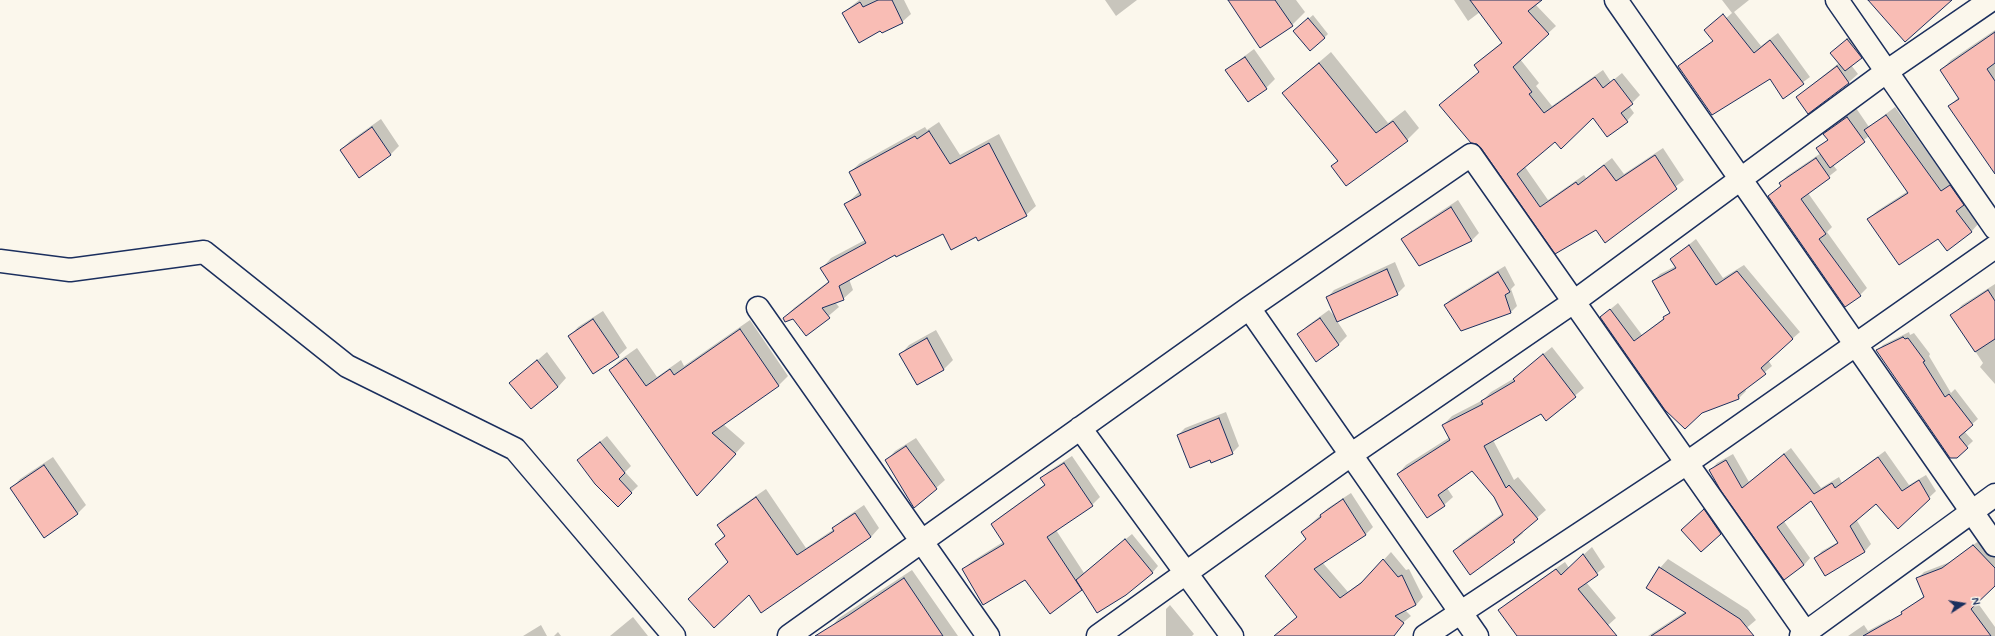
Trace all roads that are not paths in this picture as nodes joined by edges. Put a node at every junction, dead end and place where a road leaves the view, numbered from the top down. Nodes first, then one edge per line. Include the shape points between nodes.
1 (1616, 0) edge
2 (1837, 0) edge
3 (1991, 0) edge
4 (1886, 72) junction
5 (1741, 179) junction
6 (1995, 228) edge
7 (1995, 247) edge
8 (0, 261) edge
9 (1575, 301) junction
10 (758, 308) dead end
11 (1249, 308) junction
12 (1856, 344) junction
13 (1080, 428) junction
14 (1352, 454) junction
15 (1687, 463) junction
16 (1995, 495) edge
17 (1972, 512) junction
18 (920, 542) junction
19 (1995, 545) edge
20 (1186, 573) junction
21 (1461, 612) junction
22 (1805, 635) edge
23 (674, 636) edge
24 (789, 636) edge
25 (988, 636) edge
26 (1098, 636) edge
27 (1232, 636) edge
28 (1425, 636) edge
29 (1477, 636) edge

1 - 5 street
2 - 4 street
3 - 4 street
4 - 5 street
4 - 6 street
5 - 9 street
5 - 12 street
7 - 12 street
8 - 23 street via 70,270 204,252 347,366 515,449
9 - 11 street via 1471,155
9 - 14 street
9 - 15 street
10 - 18 street
11 - 13 street
11 - 14 street
12 - 15 street
12 - 17 street
13 - 18 street
13 - 20 street
14 - 20 street
14 - 21 street
15 - 21 street
15 - 22 street
16 - 17 street
17 - 19 street
17 - 22 street
18 - 24 street
18 - 25 street
20 - 26 street
20 - 27 street
21 - 28 street
21 - 29 street

